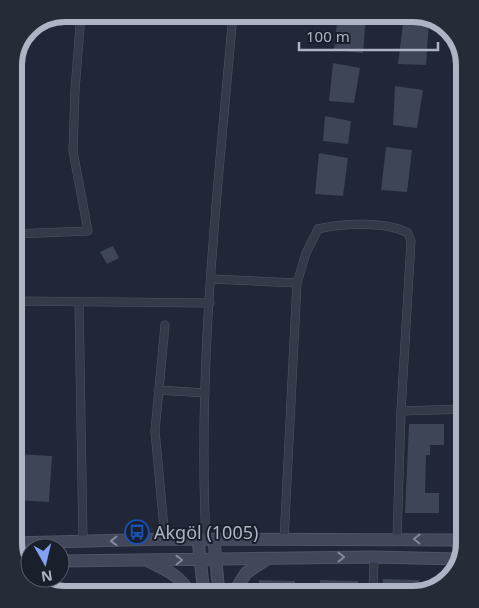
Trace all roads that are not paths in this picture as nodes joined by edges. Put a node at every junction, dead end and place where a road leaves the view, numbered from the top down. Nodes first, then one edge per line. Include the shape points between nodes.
1 (80, 22) edge
2 (232, 22) edge
3 (23, 234) edge
4 (212, 279) junction
5 (297, 283) junction
6 (23, 301) edge
7 (79, 302) junction
8 (210, 303) junction
9 (165, 325) dead end
10 (158, 390) junction
11 (204, 393) junction
12 (457, 409) edge
13 (401, 411) junction
14 (165, 539) junction
15 (397, 539) junction
16 (206, 540) junction
17 (284, 540) junction
18 (457, 540) edge
19 (83, 542) junction
20 (22, 543) edge
21 (374, 557) junction
22 (268, 558) junction
23 (453, 558) edge
24 (215, 559) junction
25 (146, 560) junction
26 (201, 560) junction
27 (70, 561) edge
28 (186, 586) edge
29 (203, 586) edge
30 (218, 586) edge
31 (238, 586) edge
32 (373, 586) edge

1 - 3 street via 73,151 88,232
2 - 4 street
4 - 5 street
4 - 8 street
5 - 13 street via 318,229 335,225 396,227 408,233 411,242
5 - 17 street
6 - 7 street
7 - 8 street
7 - 19 street
8 - 11 street
9 - 10 street
10 - 11 street
10 - 14 street via 155,431
11 - 16 street
12 - 13 street
13 - 15 street
14 - 16 street
14 -> 19 street
15 - 17 street
18 -> 15 street
16 - 17 street
16 - 24 street
16 - 26 street
19 - 20 street
22 -> 21 street
21 - 23 street
21 - 32 street
22 - 24 street
22 - 31 street via 246,573
24 - 26 street
24 - 30 street
25 -> 26 street
25 - 27 street
25 - 28 street via 171,573
26 - 29 street

